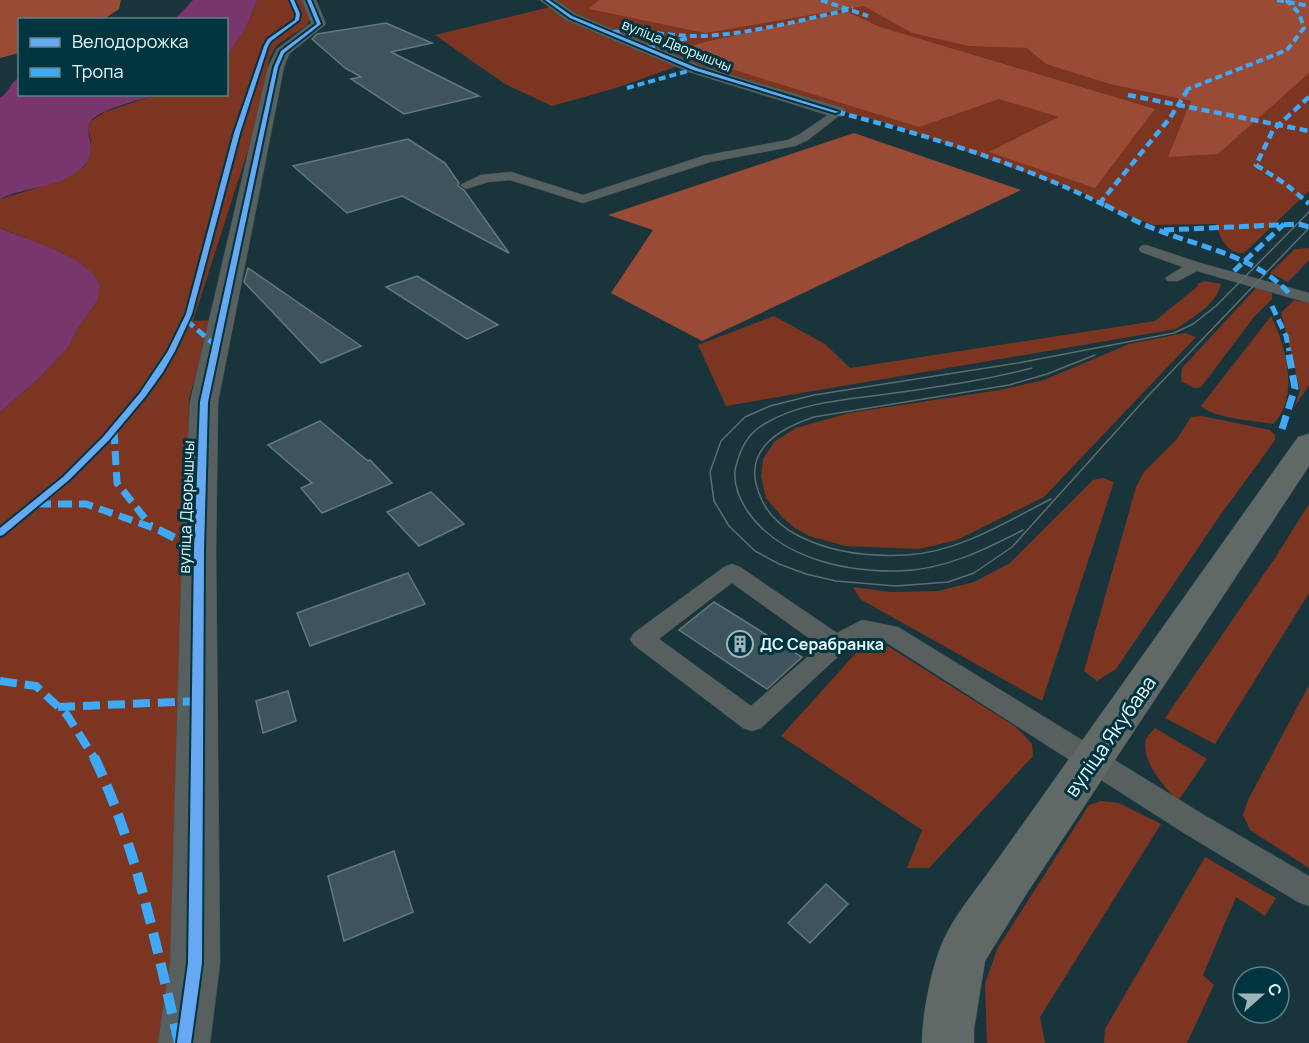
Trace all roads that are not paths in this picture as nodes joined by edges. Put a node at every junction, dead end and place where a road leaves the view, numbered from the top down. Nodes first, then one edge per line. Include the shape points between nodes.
1 (309, 0) edge
2 (547, 0) edge
3 (837, 112) joint
4 (466, 185) dead end
5 (1146, 249) dead end
6 (1195, 266) junction
7 (1173, 278) dead end
8 (1309, 298) edge
9 (1309, 443) edge
10 (836, 645) junction
11 (1093, 761) junction
12 (1309, 892) edge
13 (184, 1043) edge
14 (948, 1043) edge

1 - 13 street, вуліца Дворышчы via 319,24 282,52 276,67 204,402 195,963
2 - 3 street, вуліца Дворышчы via 571,17 695,69
3 - 4 lane via 791,143 707,159 583,199 511,176
5 - 6 lane
6 - 7 lane
6 - 8 lane
9 - 11 main road, вуліца Якубава
10 - 10 lane via 752,721 642,639 732,572
10 - 11 lane via 862,629 890,633
11 - 12 lane
11 - 14 main road, вуліца Якубава via 962,954

